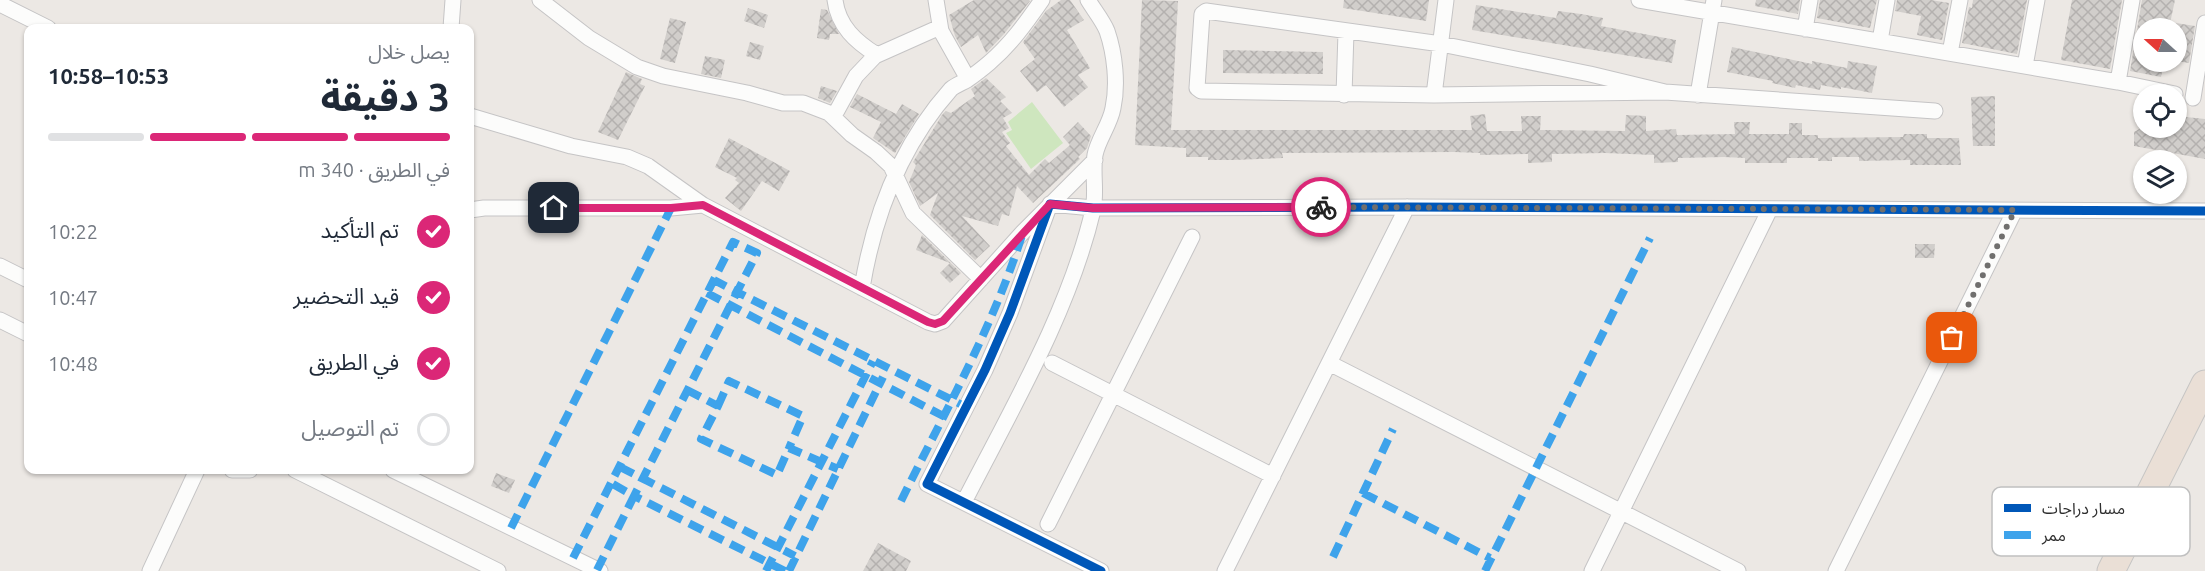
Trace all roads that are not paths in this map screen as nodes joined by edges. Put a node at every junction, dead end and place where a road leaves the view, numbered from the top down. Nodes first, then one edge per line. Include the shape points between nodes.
1 (453, 0) edge
2 (540, 0) edge
3 (835, 0) edge
4 (936, 0) edge
5 (1042, 0) edge
6 (1088, 0) edge
7 (1446, 0) edge
8 (1638, 0) edge
9 (1810, 0) edge
10 (1887, 0) edge
11 (1960, 0) edge
12 (2037, 0) edge
13 (2132, 0) edge
14 (1, 3) edge
15 (1713, 6) edge
16 (2205, 23) edge
17 (40, 24) edge
18 (451, 24) edge
19 (940, 27) junction
20 (1805, 28) junction
21 (1346, 32) junction
22 (1880, 41) junction
23 (1441, 44) junction
24 (1950, 53) junction
25 (877, 55) junction
26 (2025, 66) junction
27 (968, 79) junction
28 (2118, 82) junction
29 (2133, 85) edge
30 (1665, 92) junction
31 (1344, 95) junction
32 (1434, 95) junction
33 (1698, 95) junction
34 (2199, 100) edge
35 (1935, 111) dead end
36 (834, 116) junction
37 (474, 117) edge
38 (1095, 160) junction
39 (895, 174) junction
40 (1050, 204) junction
41 (703, 205) junction
42 (1407, 207) junction
43 (1093, 208) junction
44 (474, 209) edge
45 (1770, 209) junction
46 (2015, 210) junction
47 (2205, 212) edge
48 (1192, 237) dead end
49 (0, 266) edge
50 (24, 278) edge
51 (981, 279) junction
52 (862, 288) junction
53 (0, 320) edge
54 (24, 332) edge
55 (1052, 363) dead end
56 (1329, 363) junction
57 (2205, 384) edge
58 (1113, 394) junction
59 (195, 474) edge
60 (303, 474) edge
61 (401, 474) edge
62 (1273, 476) junction
63 (2153, 487) edge
64 (964, 502) junction
65 (1621, 512) junction
66 (1048, 524) dead end
67 (2118, 556) edge
68 (150, 571) edge
69 (498, 571) edge
70 (600, 571) edge
71 (1101, 571) edge
72 (1225, 571) edge
73 (1592, 571) edge
74 (1738, 571) edge
75 (1836, 571) edge
76 (2110, 571) edge

1 - 18 street
2 - 36 street via 589,38 646,71 783,103 803,103
3 - 25 street via 845,28
4 - 19 street
5 - 27 street via 1020,33
6 - 38 street via 1107,31 1114,61 1113,108
7 - 23 street
8 - 15 street
9 - 20 street
10 - 22 street
11 - 24 street
12 - 26 street
13 - 28 street
14 - 17 street
15 - 20 street
15 - 33 street
16 - 34 street
19 - 25 street
19 - 27 street
20 - 22 street
21 - 23 street
21 - 31 street
21 - 31 street via 1204,11 1197,88
22 - 24 street
23 - 30 street
23 - 32 street
24 - 26 street
25 - 36 street via 860,71
26 - 28 street
27 - 39 street via 954,87 925,122
28 - 29 street
30 - 32 street
30 - 33 street
31 - 32 street
33 - 35 street
36 - 39 street via 891,166
37 - 41 street via 571,146 627,157 655,171
38 - 40 street
38 - 43 street
39 - 51 street via 913,213
39 - 52 street via 869,246
40 - 43 street
40 - 51 street
40 - 64 street via 1002,332 927,484
41 - 44 street
41 - 52 street
42 - 43 street
42 - 45 street
42 - 56 street
43 - 64 street via 1055,319
45 - 46 street
45 - 65 street
46 - 47 street
46 - 75 street
48 - 58 street
49 - 50 street
51 - 52 street via 943,321 935,324
53 - 54 street
55 - 58 street
56 - 62 street
56 - 65 street
57 - 63 highway
58 - 62 street
58 - 66 street
59 - 68 street
60 - 69 street
61 - 70 street
62 - 72 street
64 - 71 street
65 - 73 street
65 - 74 street
67 - 76 highway

